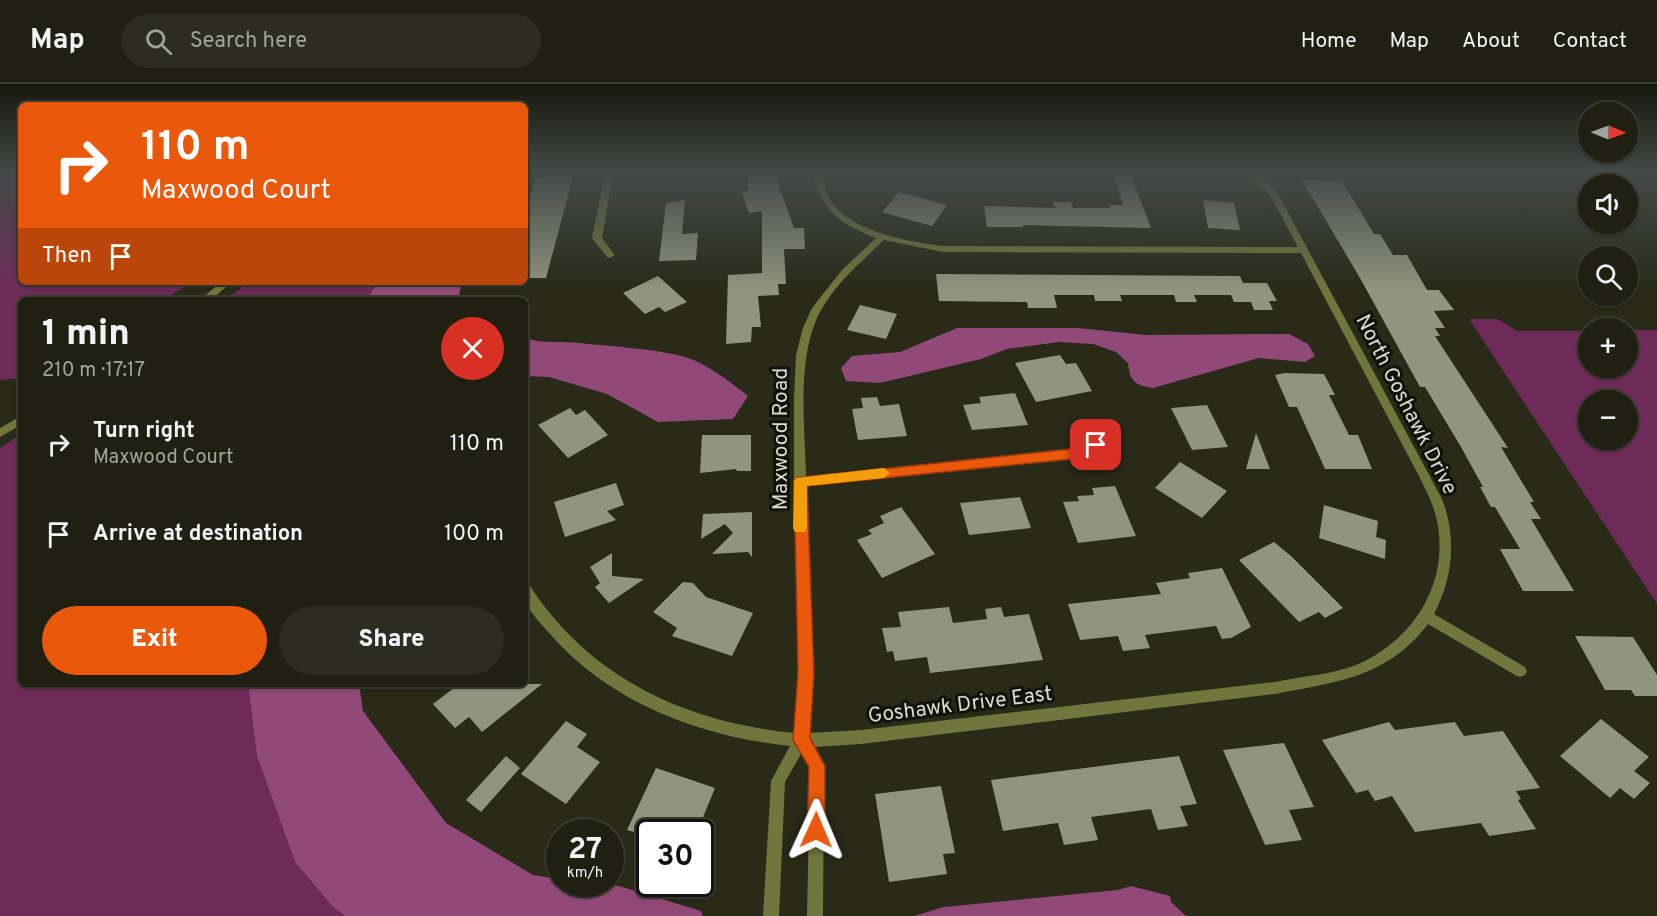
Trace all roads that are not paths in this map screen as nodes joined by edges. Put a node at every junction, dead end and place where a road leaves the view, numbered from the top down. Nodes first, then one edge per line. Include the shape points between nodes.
1 (602, 212) edge
2 (837, 212) edge
3 (1284, 212) edge
4 (881, 238) junction
5 (1304, 250) junction
6 (610, 255) dead end
7 (223, 285) edge
8 (209, 297) edge
9 (18, 422) edge
10 (0, 433) edge
11 (1111, 437) dead end
12 (800, 481) junction
13 (528, 595) edge
14 (1426, 616) junction
15 (1520, 671) dead end
16 (801, 740) junction
17 (771, 916) edge
18 (815, 916) edge

1 - 6 street via 597,238
2 - 4 street
3 - 5 street, North Goshawk Drive
4 - 5 street via 943,249
4 - 12 street, Maxwood Road via 827,293 808,328 801,355
5 - 14 street, North Goshawk Drive via 1426,478 1442,516 1445,567 1440,593
7 - 8 street
9 - 10 street
11 - 12 street via 1082,453
12 - 16 street, Maxwood Road via 806,673
13 - 16 street, Goshawk Drive East via 544,619 575,652 624,688 662,707 709,723
14 - 15 street
14 - 16 street, Goshawk Drive East via 1396,650 1338,676 1275,688 861,737
16 - 17 street, Maxwood Road via 778,781
16 - 18 street via 817,766

